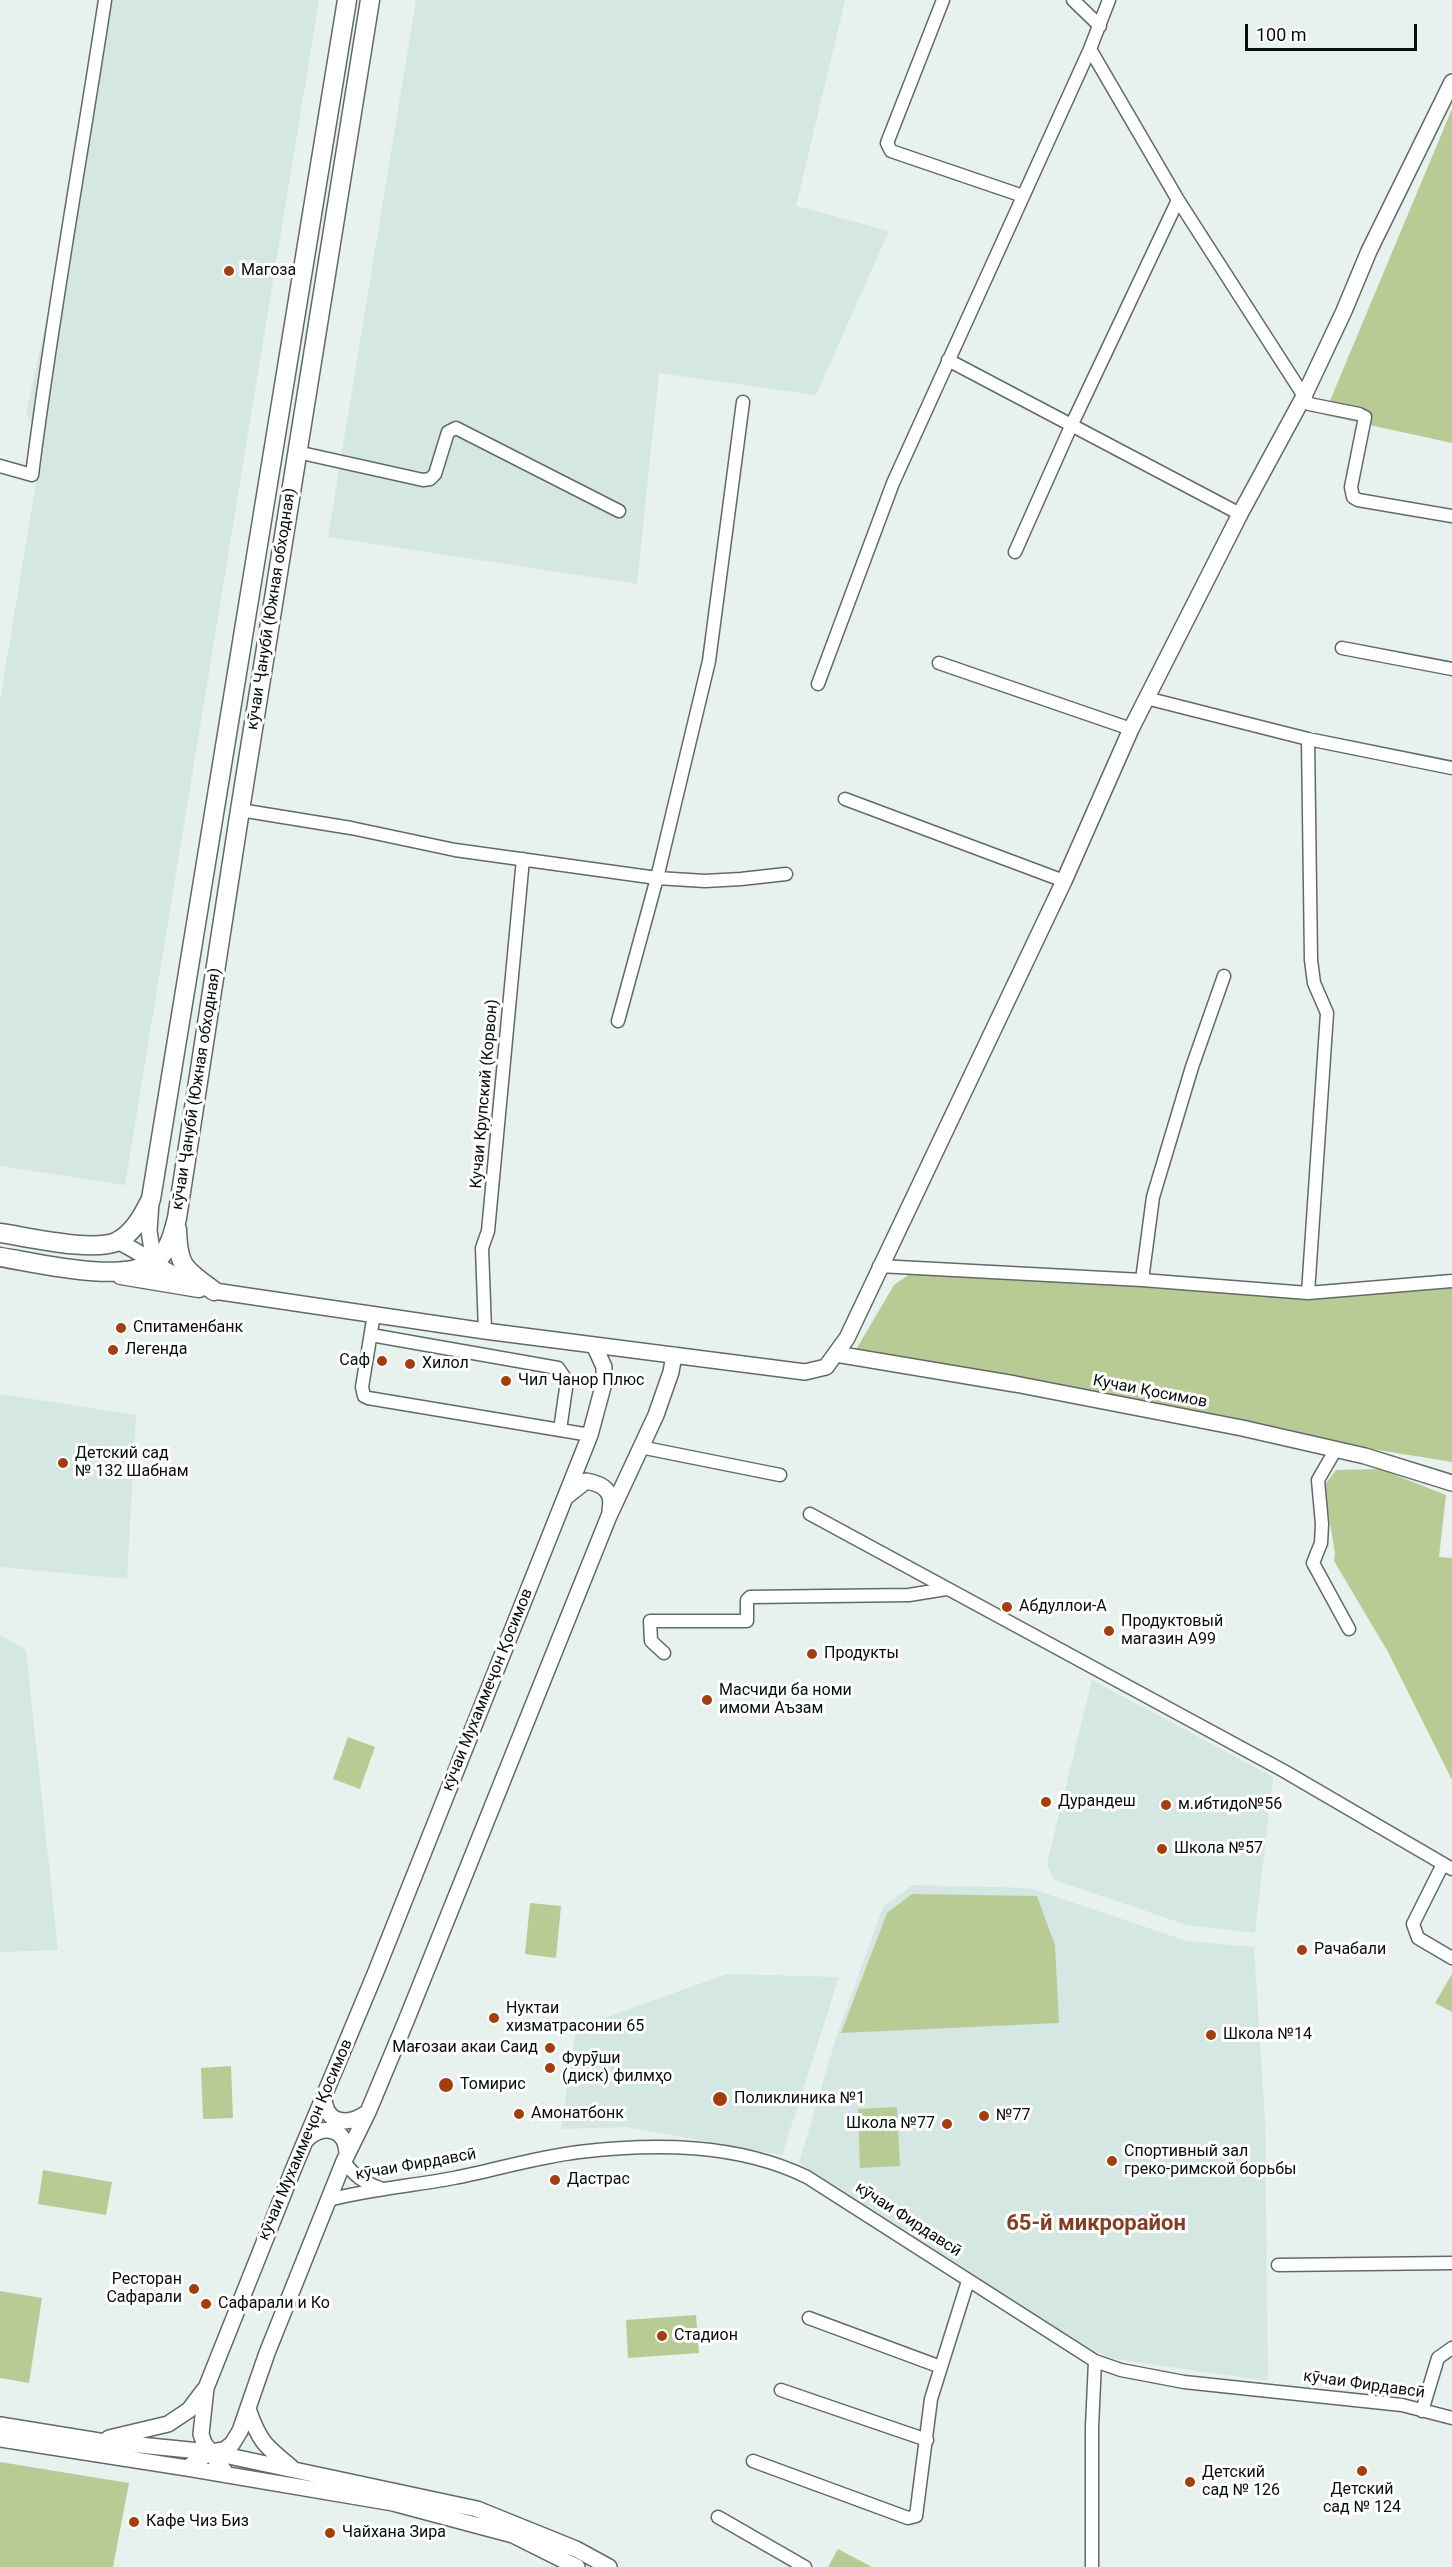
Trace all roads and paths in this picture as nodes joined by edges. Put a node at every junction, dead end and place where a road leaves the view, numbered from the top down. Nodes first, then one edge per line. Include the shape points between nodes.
1 (105, 0) edge
2 (347, 0) edge
3 (370, 0) edge
4 (943, 0) edge
5 (1073, 0) edge
6 (1109, 0) edge
7 (1100, 26) junction
8 (1090, 49) junction
9 (1452, 82) edge
10 (1023, 196) junction
11 (1178, 200) junction
12 (948, 360) junction
13 (1304, 396) junction
14 (743, 402) dead end
15 (1072, 424) junction
16 (297, 452) junction
17 (0, 466) edge
18 (619, 511) dead end
19 (1240, 514) junction
20 (1452, 516) edge
21 (1015, 552) dead end
22 (1342, 648) dead end
23 (939, 663) dead end
24 (1452, 669) edge
25 (818, 684) dead end
26 (1146, 698) junction
27 (1131, 729) junction
28 (1308, 739) junction
29 (1452, 768) edge
30 (845, 799) dead end
31 (240, 810) junction
32 (523, 860) junction
33 (786, 874) dead end
34 (657, 878) junction
35 (1064, 881) junction
36 (1224, 976) dead end
37 (618, 1021) dead end
38 (151, 1199) junction
39 (177, 1218) junction
40 (0, 1233) edge
41 (117, 1241) junction
42 (0, 1257) edge
43 (154, 1262) junction
44 (879, 1266) junction
45 (101, 1272) junction
46 (1142, 1280) junction
47 (1452, 1281) edge
48 (207, 1290) junction
49 (1308, 1293) junction
50 (374, 1314) junction
51 (485, 1331) junction
52 (370, 1335) junction
53 (594, 1345) junction
54 (836, 1354) junction
55 (674, 1355) junction
56 (560, 1431) junction
57 (590, 1436) junction
58 (640, 1448) junction
59 (1336, 1449) junction
60 (780, 1475) dead end
61 (1452, 1483) edge
62 (567, 1496) junction
63 (810, 1514) dead end
64 (609, 1516) junction
65 (946, 1589) junction
66 (1349, 1629) dead end
67 (664, 1653) dead end
68 (1448, 1867) edge
69 (1452, 1958) edge
70 (324, 2097) junction
71 (368, 2112) junction
72 (305, 2141) junction
73 (346, 2157) junction
74 (382, 2189) junction
75 (328, 2200) junction
76 (1452, 2263) edge
77 (1278, 2265) dead end
78 (968, 2281) junction
79 (809, 2318) dead end
80 (1452, 2348) edge
81 (1095, 2361) junction
82 (940, 2367) junction
83 (206, 2388) junction
84 (781, 2390) dead end
85 (248, 2409) junction
86 (1422, 2411) junction
87 (1452, 2418) edge
88 (0, 2425) edge
89 (0, 2439) edge
90 (927, 2440) junction
91 (99, 2441) junction
92 (210, 2452) junction
93 (753, 2462) dead end
94 (187, 2468) junction
95 (294, 2470) junction
96 (227, 2475) junction
97 (718, 2517) dead end
98 (577, 2567) edge
99 (609, 2567) edge
100 (805, 2567) edge
101 (1092, 2567) edge

1 - 17 street via 42,386 32,474
2 - 38 main road, кӯчаи Ҷанубӣ (Южная обходная)
3 - 16 main road, кӯчаи Ҷанубӣ (Южная обходная)
4 - 10 street via 887,147
5 - 7 street
6 - 7 street
7 - 8 street
8 - 10 street
8 - 11 street
9 - 13 street via 1369,251
10 - 12 street
11 - 13 street
11 - 15 street
12 - 15 street
12 - 25 street via 893,483
13 - 19 street
13 - 20 street via 1309,404 1365,417 1351,487 1353,497
14 - 34 street via 709,661
15 - 19 street
15 - 21 street
16 - 18 street via 430,479 448,432 456,428
16 - 31 main road, кӯчаи Ҷанубӣ (Южная обходная)
19 - 26 street
22 - 24 street
23 - 27 street
26 - 27 street
26 - 28 street
27 - 35 street
28 - 29 street
28 - 49 street via 1311,960 1314,983 1327,1013
30 - 35 street
31 - 32 street
31 - 39 main road, кӯчаи Ҷанубӣ (Южная обходная)
32 - 34 street
32 - 51 street, Кучаи Крупский (Корвон) via 488,1231 482,1248
33 - 34 street via 714,880
34 - 37 street
35 - 44 street
36 - 46 street via 1153,1197
38 - 41 main road via 140,1221
38 - 43 street via 149,1231
39 - 43 main road via 170,1244
39 - 48 main road via 178,1253 188,1271
40 - 41 main road via 94,1246
41 - 43 street
42 - 45 main road
43 - 45 main road via 131,1271
43 - 48 street via 173,1276
44 - 46 street
44 - 54 street
45 - 48 main road
46 - 49 street
47 - 49 street
48 - 50 street
50 - 51 street
50 - 52 street
51 - 53 street
52 - 56 street via 558,1368 567,1381
52 - 56 street via 364,1396
53 - 55 street
53 - 57 street, кӯчаи Мухаммеҷон Қосимов via 604,1367 604,1383
54 - 55 street via 826,1367 805,1372
54 - 59 street, Кучаи Қосимов via 1026,1386
55 - 58 street via 656,1415
56 - 57 street
57 - 62 street, кӯчаи Мухаммеҷон Қосимов
58 - 60 street
58 - 64 street
59 - 61 street, Кучаи Қосимов
59 - 66 street via 1318,1480 1321,1543 1313,1563
62 - 64 street via 586,1481 600,1484 608,1490 612,1502
62 - 70 street, кӯчаи Мухаммеҷон Қосимов
63 - 65 street
64 - 71 street
65 - 67 street via 909,1596 750,1597 747,1621 650,1621 651,1641
65 - 68 street via 1284,1771
68 - 69 street via 1413,1924 1419,1938
70 - 71 street via 324,2108 337,2119 348,2122
70 - 72 street, кӯчаи Мухаммеҷон Қосимов
71 - 73 street
72 - 73 street via 324,2128 342,2136 347,2145
72 - 83 street, кӯчаи Мухаммеҷон Қосимов
73 - 74 street via 352,2174
73 - 75 street
74 - 75 street, кӯчаи Фирдавсӣ
74 - 78 street, кӯчаи Фирдавсӣ via 577,2152 628,2147 705,2149 765,2160 807,2177
75 - 85 street
76 - 77 street
78 - 81 street, кӯчаи Фирдавсӣ
78 - 82 street
79 - 82 street
80 - 86 street via 1438,2358
81 - 86 street, кӯчаи Фирдавсӣ via 1184,2382 1402,2405
81 - 101 street
82 - 90 street via 931,2399
83 - 91 street via 189,2410 168,2424
83 - 92 street, кӯчаи Мухаммеҷон Қосимов via 201,2434
84 - 90 street
85 - 92 street via 232,2444
85 - 95 street via 256,2433 267,2448
86 - 87 street, кӯчаи Фирдавсӣ
88 - 91 street
89 - 94 street
90 - 93 street via 918,2512 913,2518
91 - 92 street
92 - 94 street
92 - 95 street
92 - 96 street
94 - 96 street
95 - 99 street via 477,2509 576,2548
96 - 98 street via 393,2503 474,2524 513,2535
97 - 100 street

